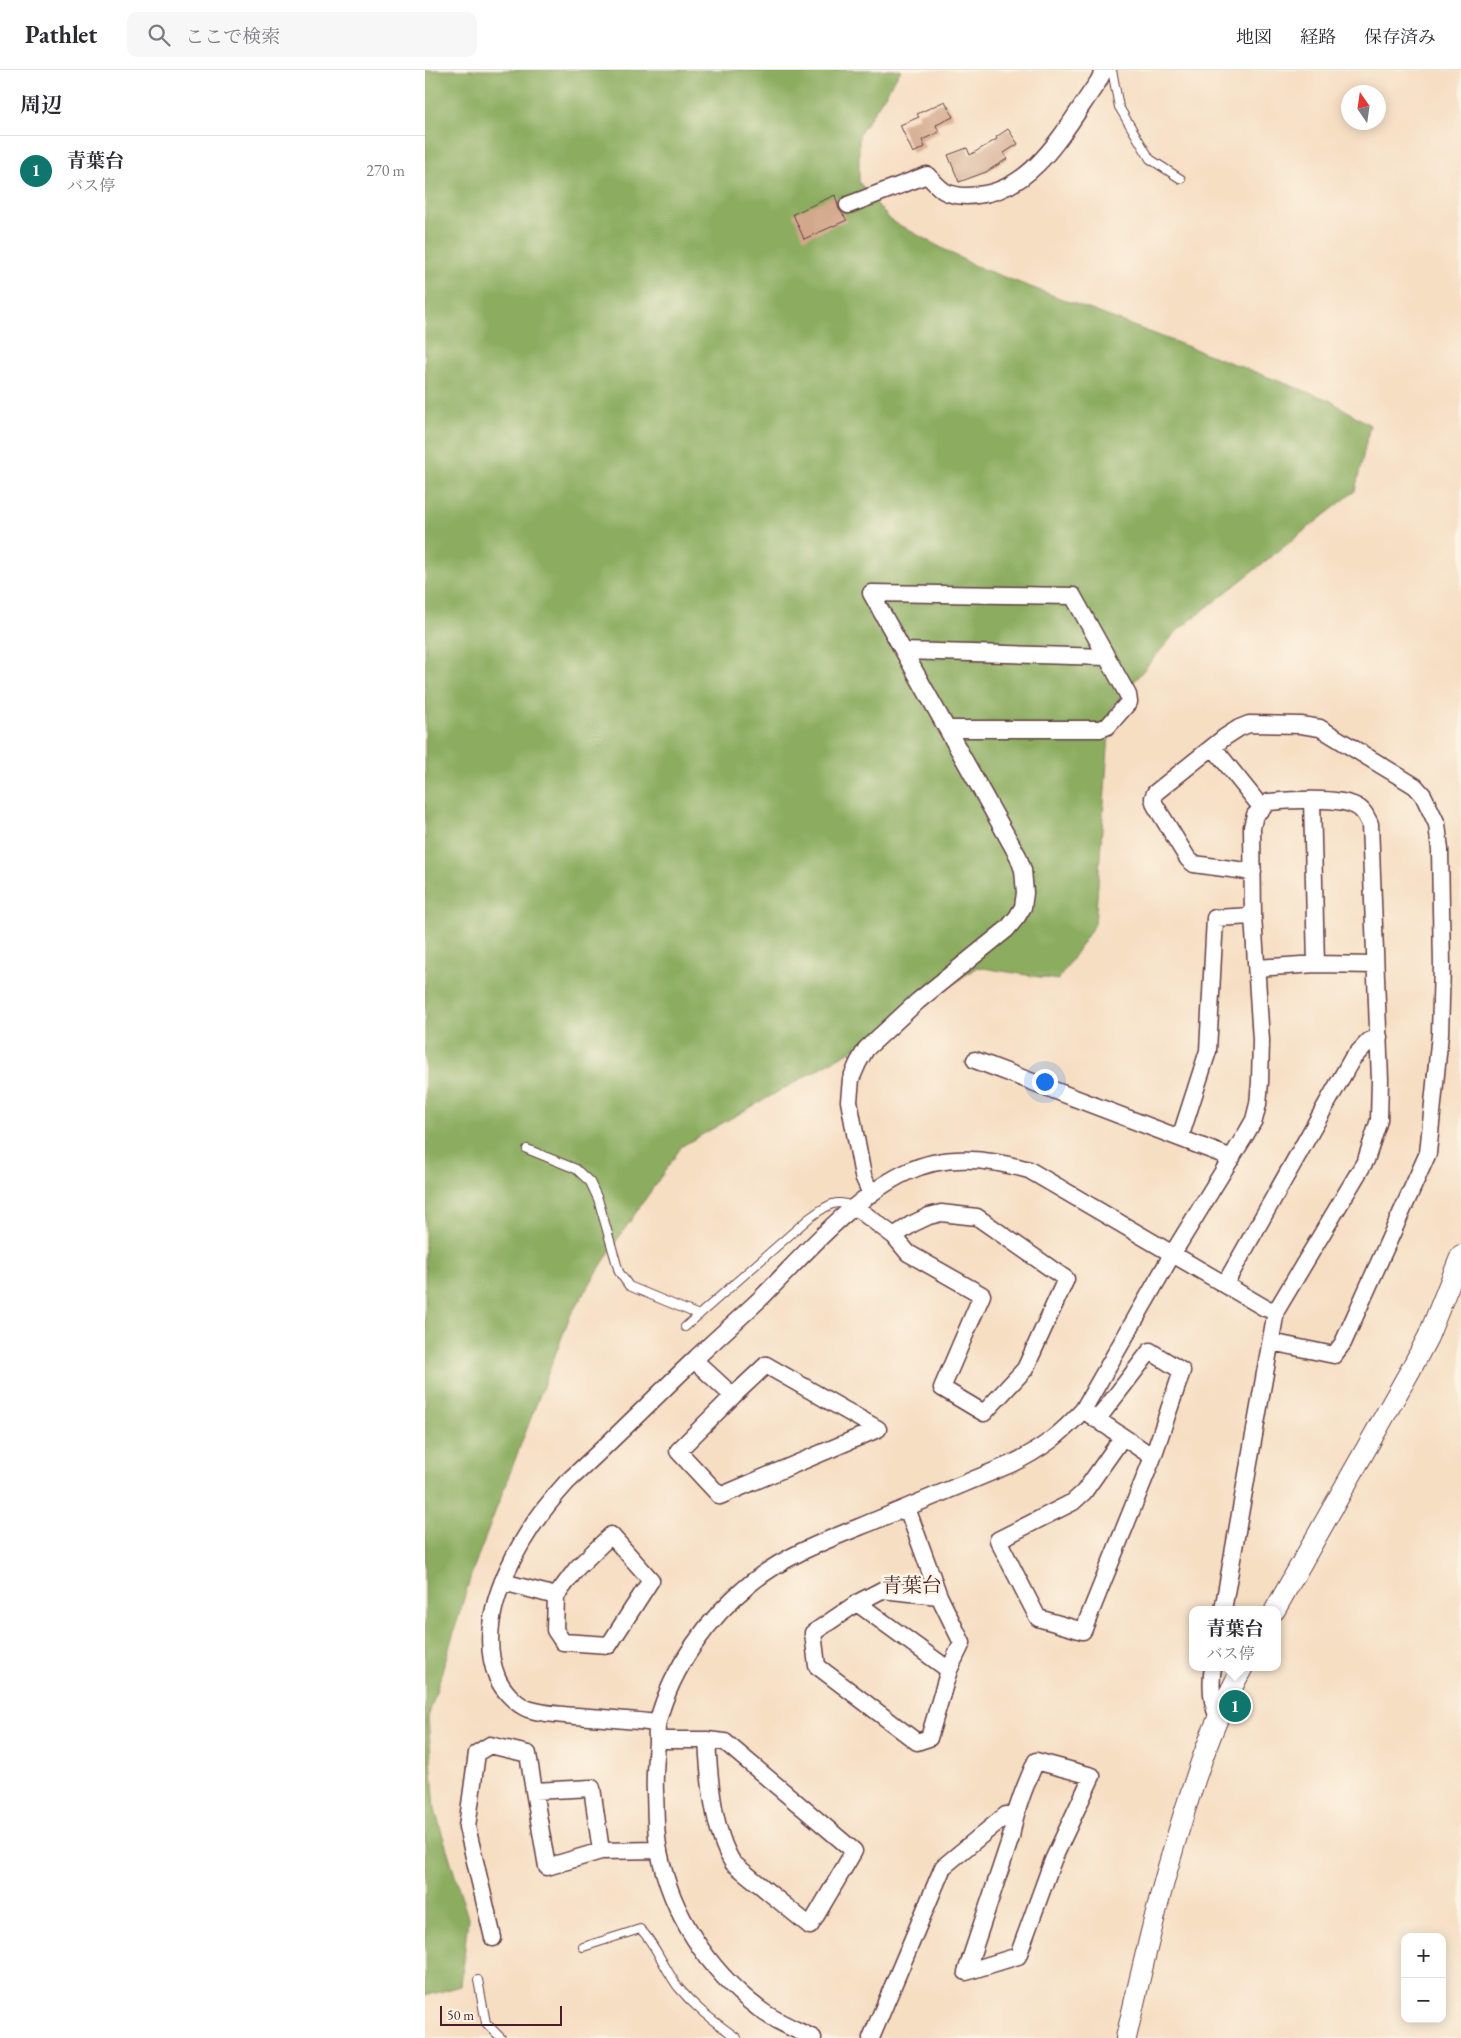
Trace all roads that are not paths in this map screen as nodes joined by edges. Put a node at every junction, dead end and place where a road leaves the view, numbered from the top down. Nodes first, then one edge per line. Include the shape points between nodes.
1 (1104, 70) edge
2 (1112, 70) edge
3 (1181, 179) dead end
4 (848, 205) dead end
5 (903, 651) junction
6 (1107, 657) junction
7 (947, 729) junction
8 (1213, 747) junction
9 (1312, 800) junction
10 (1261, 808) junction
11 (1253, 872) junction
12 (1253, 916) junction
13 (1316, 964) junction
14 (1375, 965) junction
15 (1257, 968) junction
16 (1379, 1037) junction
17 (975, 1060) dead end
18 (1180, 1138) junction
19 (527, 1149) dead end
20 (1232, 1158) junction
21 (871, 1194) junction
22 (855, 1207) junction
23 (894, 1236) junction
24 (1173, 1253) junction
25 (1461, 1255) edge
26 (1225, 1284) junction
27 (1276, 1311) junction
28 (699, 1315) junction
29 (685, 1328) dead end
30 (1271, 1342) junction
31 (694, 1360) junction
32 (733, 1396) junction
33 (1083, 1410) junction
34 (1097, 1420) junction
35 (1122, 1438) junction
36 (1153, 1457) junction
37 (907, 1508) junction
38 (503, 1582) junction
39 (556, 1596) junction
40 (939, 1596) junction
41 (857, 1603) junction
42 (1224, 1606) edge
43 (1277, 1606) edge
44 (949, 1670) junction
45 (1213, 1671) edge
46 (1241, 1671) edge
47 (1218, 1718) junction
48 (657, 1722) junction
49 (657, 1740) junction
50 (707, 1740) junction
51 (535, 1791) junction
52 (1014, 1816) junction
53 (659, 1850) junction
54 (601, 1851) junction
55 (493, 1938) dead end
56 (583, 1947) dead end
57 (478, 1980) dead end
58 (501, 2038) edge
59 (737, 2038) edge
60 (813, 2038) edge
61 (871, 2038) edge
62 (1126, 2038) edge

1 - 4 street via 1052,148 1033,170 1012,185 985,195 966,197 945,191 927,175
2 - 3 lane via 1119,106 1150,159
5 - 6 street
5 - 6 street via 871,593 1073,596
5 - 7 street
6 - 7 street via 1129,702 1108,726 1100,729
7 - 21 street via 1018,856 1023,870 1023,907 1007,929 918,1001 866,1049 858,1064 851,1079 849,1101 863,1176
8 - 10 street
8 - 11 street via 1155,793 1155,805 1194,864
8 - 30 street via 1249,724 1320,728 1415,786 1430,808 1439,835 1440,1034 1428,1153 1343,1343 1334,1356
9 - 10 street via 1269,802
9 - 13 street
9 - 14 street via 1347,802 1359,808 1370,824
10 - 11 street via 1252,827
11 - 12 street
12 - 15 street
12 - 18 street via 1215,918 1208,1051
13 - 14 street
13 - 15 street
14 - 16 street
15 - 20 street via 1261,1040 1258,1104 1254,1120
16 - 26 street via 1369,1040 1352,1059
16 - 27 street via 1381,1104 1366,1160
17 - 18 street
18 - 20 street
19 - 28 lane via 576,1170 590,1182 619,1272 629,1286
20 - 24 street
21 - 22 street
21 - 24 street via 908,1171 931,1164 990,1160 1029,1170
22 - 23 street
22 - 28 lane via 837,1202 826,1206
22 - 31 street
23 - 23 street via 908,1253 982,1295 942,1388 984,1413 1025,1369 1066,1279 977,1217 941,1213 912,1224
24 - 26 street
24 - 33 street
25 - 43 street via 1428,1337
26 - 27 street
27 - 30 street
28 - 29 lane
30 - 42 street
31 - 32 street
31 - 38 street via 545,1506 511,1560
32 - 32 street via 766,1365 878,1429 720,1496 678,1451
33 - 34 street
33 - 37 street via 1067,1428 1038,1451
34 - 35 street
34 - 36 street via 1150,1351 1182,1371
35 - 36 street
35 - 36 street via 1084,1492 1073,1502 999,1540 1038,1618 1083,1631
37 - 40 street
37 - 48 street via 781,1562 752,1582 704,1631 679,1670
38 - 39 street
38 - 48 street via 491,1622 490,1655 500,1684 513,1699 527,1709 547,1713
39 - 39 street via 577,1568 611,1535 651,1580 609,1645 563,1642 555,1630
40 - 41 street via 882,1590
40 - 44 street via 962,1644
41 - 44 street
41 - 44 street via 813,1633 817,1666 917,1742 929,1738
45 - 47 street via 1211,1694
46 - 47 street
47 - 62 street via 1171,1851
48 - 49 street
49 - 50 street
49 - 53 street via 654,1770
50 - 50 street via 725,1742 854,1851 810,1926 733,1863 724,1850 710,1782
51 - 54 street via 592,1788
51 - 54 street via 547,1867
51 - 55 street via 529,1754 489,1745 477,1753 467,1827
52 - 52 street via 1036,1761 1092,1776 1053,1860 1018,1956 966,1972 1011,1837
52 - 61 street via 1006,1815 943,1867
53 - 54 street
53 - 60 street via 675,1906 711,1962 759,2009
56 - 59 lane via 639,1929 646,1934 678,1986 704,2015
57 - 58 lane via 486,2023

